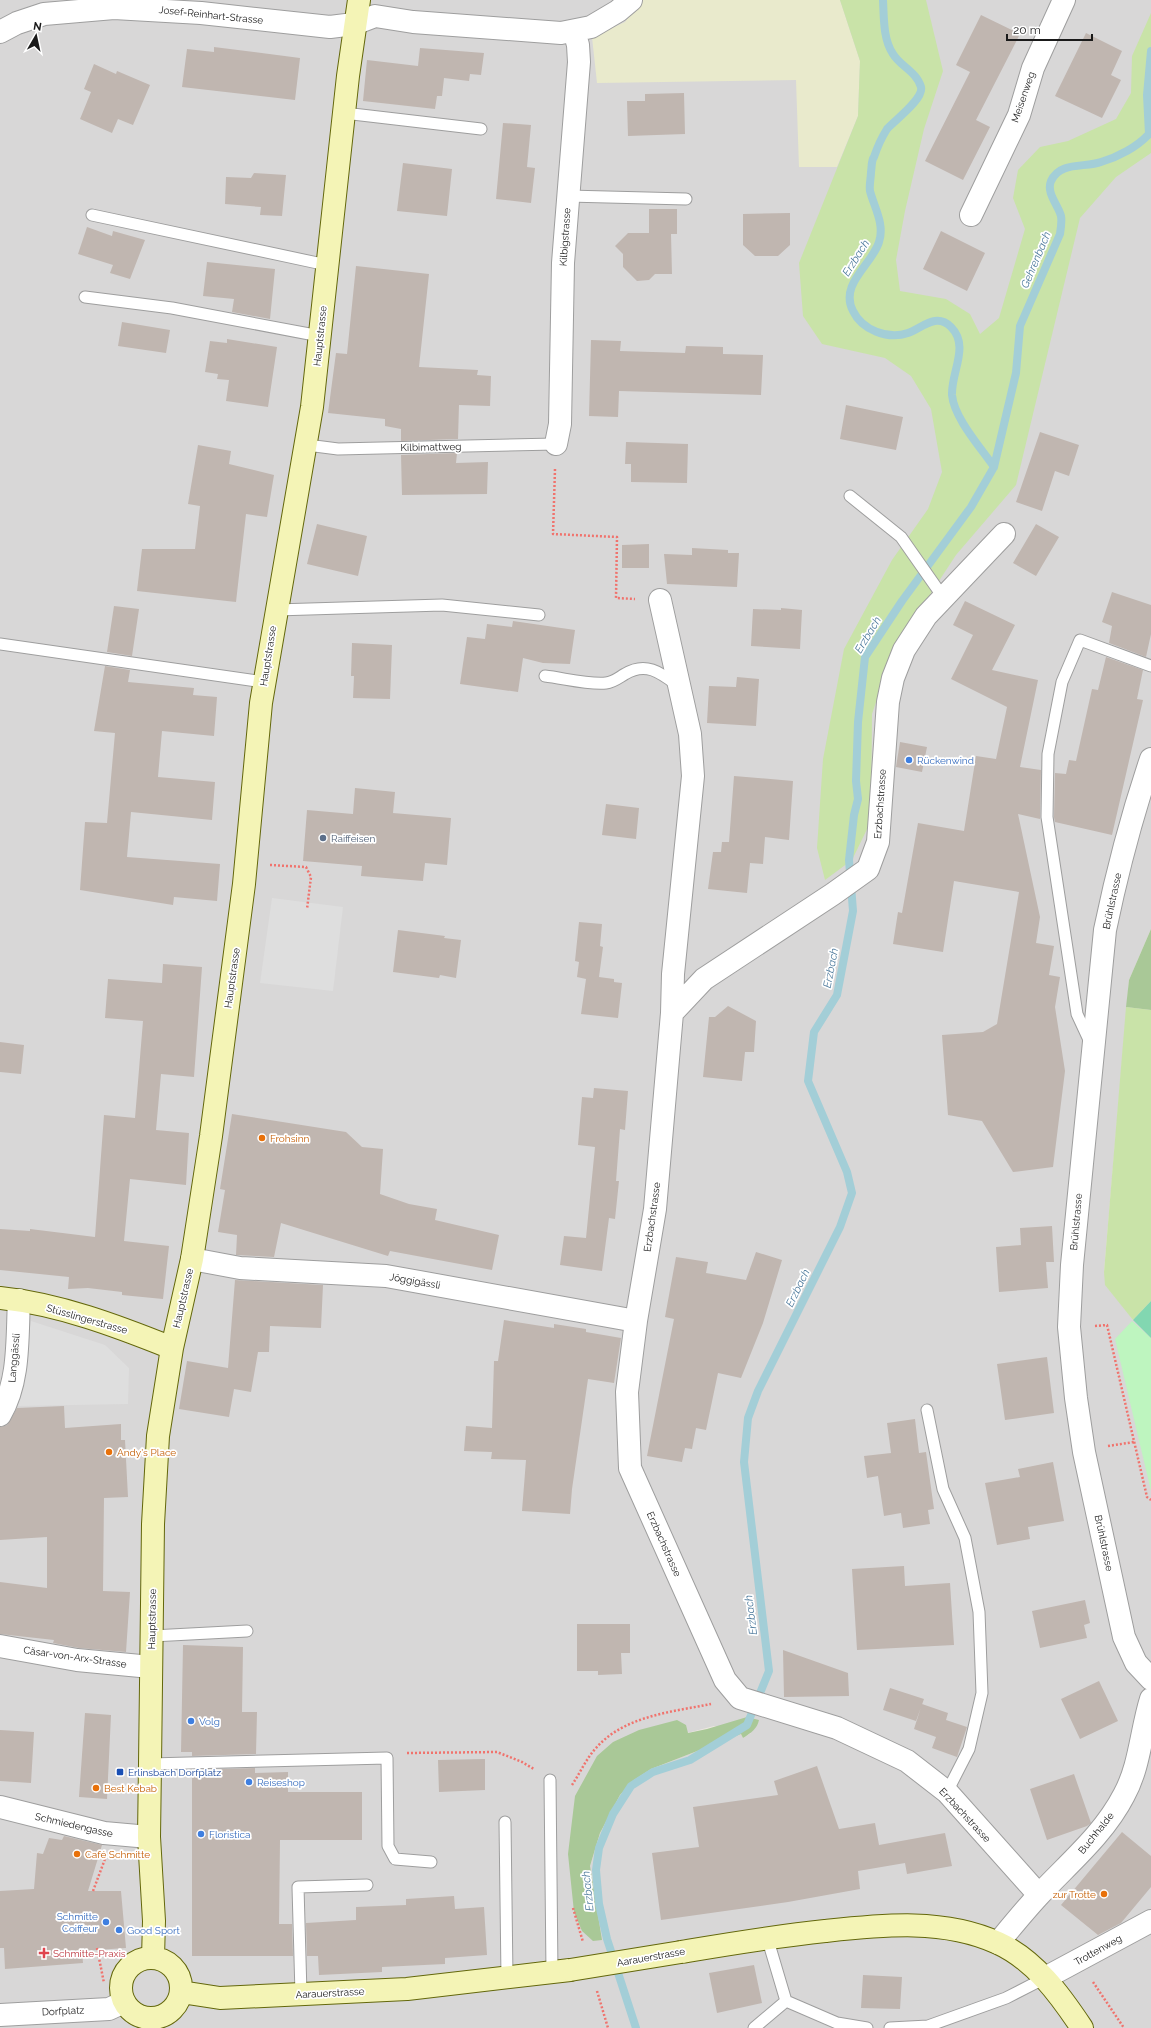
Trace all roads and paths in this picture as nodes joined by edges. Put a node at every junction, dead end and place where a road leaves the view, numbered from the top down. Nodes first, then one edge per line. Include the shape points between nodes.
1 (359, 0) edge
2 (631, 0) edge
3 (1064, 0) edge
4 (43, 7) edge
5 (354, 24) junction
6 (574, 31) junction
7 (0, 32) edge
8 (344, 114) junction
9 (481, 129) dead end
10 (568, 196) junction
11 (686, 199) dead end
12 (92, 215) dead end
13 (971, 215) dead end
14 (327, 265) junction
15 (85, 297) dead end
16 (320, 336) junction
17 (556, 444) junction
18 (306, 445) junction
19 (850, 496) dead end
20 (1004, 534) dead end
21 (937, 588) junction
22 (660, 600) joint
23 (276, 610) junction
24 (539, 615) dead end
25 (0, 644) edge
26 (1151, 666) edge
27 (545, 676) dead end
28 (264, 682) junction
29 (681, 688) junction
30 (1151, 759) edge
31 (246, 863) junction
32 (307, 909) dead end
33 (672, 1013) junction
34 (1093, 1047) junction
35 (192, 1259) junction
36 (9, 1299) edge
37 (636, 1321) junction
38 (1069, 1327) junction
39 (172, 1348) junction
40 (927, 1410) dead end
41 (0, 1415) edge
42 (1134, 1442) junction
43 (1103, 1448) dead end
44 (1151, 1500) edge
45 (246, 1631) dead end
46 (152, 1636) junction
47 (0, 1646) edge
48 (151, 1667) junction
49 (1151, 1679) edge
50 (740, 1698) junction
51 (1151, 1700) edge
52 (387, 1758) junction
53 (150, 1764) junction
54 (550, 1780) joint
55 (572, 1785) dead end
56 (947, 1792) junction
57 (0, 1807) edge
58 (505, 1822) dead end
59 (113, 1835) junction
60 (149, 1837) junction
61 (431, 1862) dead end
62 (367, 1884) dead end
63 (93, 1891) dead end
64 (1039, 1895) junction
65 (1151, 1921) edge
66 (767, 1937) junction
67 (998, 1943) junction
68 (97, 1948) dead end
69 (153, 1958) junction
70 (1079, 1961) junction
71 (561, 1972) junction
72 (507, 1978) junction
73 (1046, 1978) junction
74 (181, 1992) junction
75 (300, 1994) junction
76 (786, 2001) junction
77 (127, 2014) edge
78 (0, 2015) edge
79 (754, 2028) edge
80 (867, 2028) edge
81 (890, 2028) edge
82 (1082, 2028) edge
83 (1124, 2028) edge

1 - 5 main road, Hauptstrasse
2 - 6 street via 618,11 591,26
3 - 13 street, Meisenweg via 1033,68 1019,115
4 - 5 street, Josef-Reinhart-Strasse via 128,8 201,13 330,27
4 - 7 street, Josef-Reinhart-Strasse
5 - 6 street via 375,16 413,22 548,33
5 - 8 main road, Hauptstrasse
6 - 10 street, Kilbigstrasse via 579,62
8 - 9 lane
8 - 14 main road, Hauptstrasse
10 - 11 lane
10 - 17 street, Kilbigstrasse via 563,263 560,424
12 - 14 lane
14 - 16 main road, Hauptstrasse
15 - 16 lane via 172,308
16 - 18 main road, Hauptstrasse
17 - 18 lane, Kilbimattweg via 338,449
17 - 22 path via 553,534 617,536 616,598
18 - 23 main road, Hauptstrasse
19 - 21 lane via 901,537
20 - 21 street, Erzbachstrasse
21 - 33 street, Erzbachstrasse via 926,616 904,650 893,678 888,702 878,842 868,868 704,979
22 - 29 street, Erzbachstrasse
23 - 24 lane via 442,605
23 - 28 main road, Hauptstrasse
25 - 28 lane
26 - 34 lane via 1080,640 1062,682 1048,754 1048,817 1077,1014
27 - 29 lane via 608,683 631,671 647,668 663,674
28 - 31 main road, Hauptstrasse
29 - 33 street, Erzbachstrasse via 690,734 693,776 673,974
30 - 34 street, Brühlstrasse via 1115,881 1105,930
31 - 32 path via 306,867 311,877
31 - 35 main road, Hauptstrasse via 212,1128
33 - 37 street, Erzbachstrasse via 655,1209
34 - 38 street, Brühlstrasse via 1072,1265
35 - 37 street, Jöggigässli via 240,1268 386,1276
35 - 39 main road, Hauptstrasse
36 - 39 main road, Stüsslingerstrasse via 120,1327
36 - 41 street, Langgässli via 14,1381 7,1404
37 - 50 street, Erzbachstrasse via 627,1392 630,1468 724,1680
38 - 42 path via 1107,1325
38 - 49 street, Brühlstrasse via 1084,1452 1124,1636 1136,1663
39 - 46 main road, Hauptstrasse via 158,1436 153,1524
40 - 56 lane via 943,1489 965,1538 979,1612 982,1693 969,1749
42 - 43 path
42 - 44 path via 1147,1497
45 - 46 lane
46 - 48 main road, Hauptstrasse
47 - 48 street, Cäsar-von-Arx-Strasse via 77,1660
48 - 53 main road, Hauptstrasse
50 - 55 path via 670,1711 629,1723 612,1733 595,1749
50 - 56 street, Erzbachstrasse via 837,1728 907,1761
51 - 64 street, Buchhalde via 1133,1775 1124,1796 1106,1823
52 - 53 lane
52 - 54 path via 411,1752 497,1752 522,1762
52 - 61 lane via 388,1846 395,1859
53 - 60 main road, Hauptstrasse
54 - 71 lane
56 - 64 street, Erzbachstrasse
57 - 59 street, Schmiedengasse
58 - 72 lane
59 - 60 street, Schmiedengasse
59 - 63 path
60 - 69 main road, Hauptstrasse via 154,1921
62 - 75 lane via 298,1888
64 - 67 street, Buchhalde
65 - 70 street, Trottenweg
66 - 67 main road, Aarauerstrasse via 864,1926 928,1925 950,1928
66 - 71 main road, Aarauerstrasse, bridge
66 - 76 lane
67 - 73 main road, Aarauerstrasse via 1019,1955
68 - 77 path
69 - 74 main road via 171,1965 177,1972
69 - 77 main road via 138,1960 125,1971 121,1981 121,1992
70 - 73 street, Trottenweg
70 - 83 path
71 - 72 main road, Aarauerstrasse
72 - 75 main road, Aarauerstrasse via 407,1989
73 - 81 lane via 1006,1998 928,2026
73 - 82 main road, Aarauerstrasse
74 - 75 main road, Aarauerstrasse via 220,1998
74 - 77 main road via 178,2002 171,2011 162,2016 152,2018
76 - 79 lane
76 - 80 lane via 837,2023
77 - 78 street, Dorfplatz

